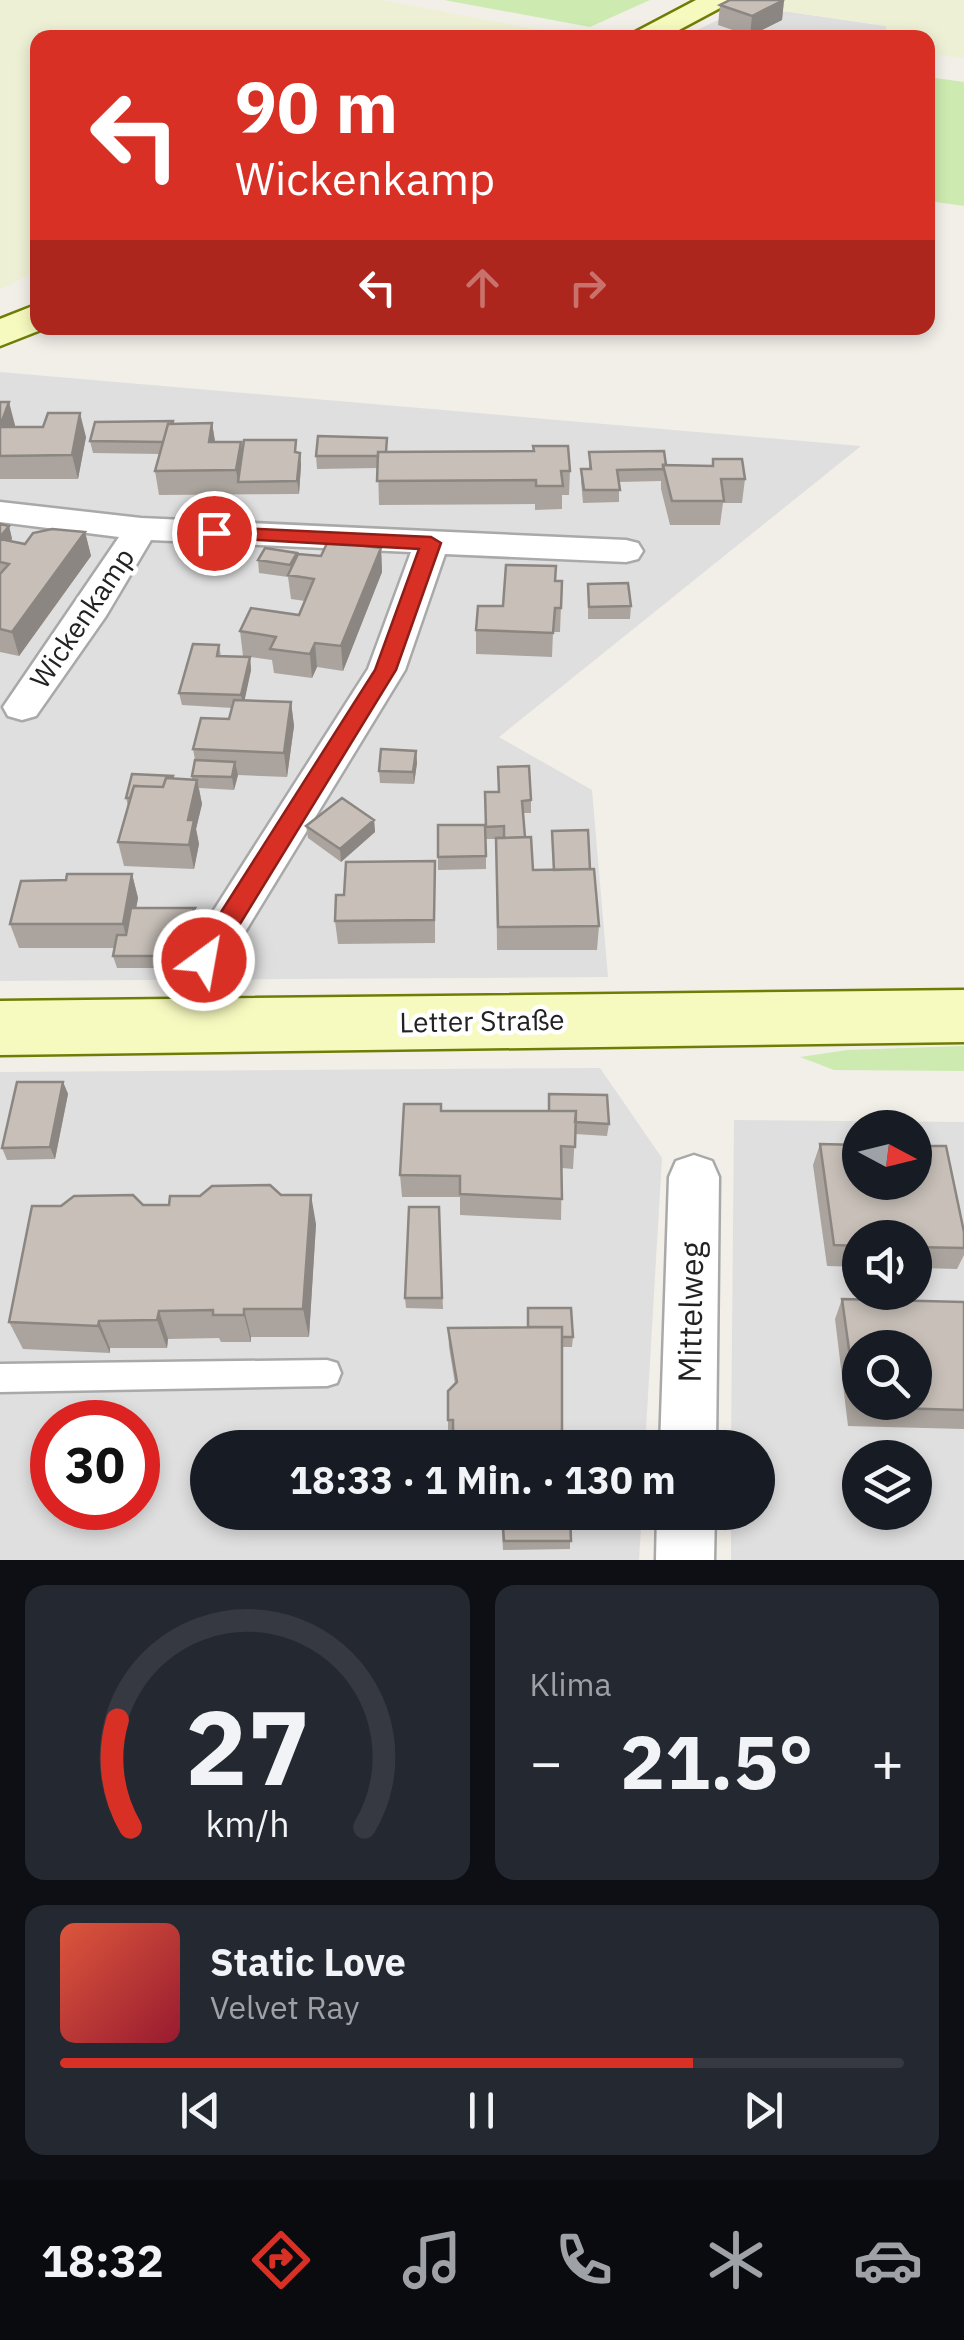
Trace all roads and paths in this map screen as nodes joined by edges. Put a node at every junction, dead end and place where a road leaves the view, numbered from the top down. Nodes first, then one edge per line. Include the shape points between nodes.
1 (720, 0) edge
2 (656, 30) edge
3 (30, 320) edge
4 (0, 334) edge
5 (0, 512) edge
6 (141, 530) junction
7 (431, 543) junction
8 (626, 550) dead end
9 (22, 707) dead end
10 (204, 960) dead end
11 (964, 1016) edge
12 (0, 1028) edge
13 (694, 1177) dead end
14 (327, 1373) dead end
15 (0, 1378) edge
16 (688, 1430) edge
17 (686, 1530) edge
18 (685, 1560) edge

1 - 2 main road
3 - 4 main road
5 - 6 street, Wickenkamp
6 - 7 street, Wickenkamp
6 - 9 street, Wickenkamp
7 - 8 street, Wickenkamp
7 - 10 street via 386,670
11 - 12 main road, Letter Straße
13 - 16 street, Mittelweg
14 - 15 lane
17 - 18 street

